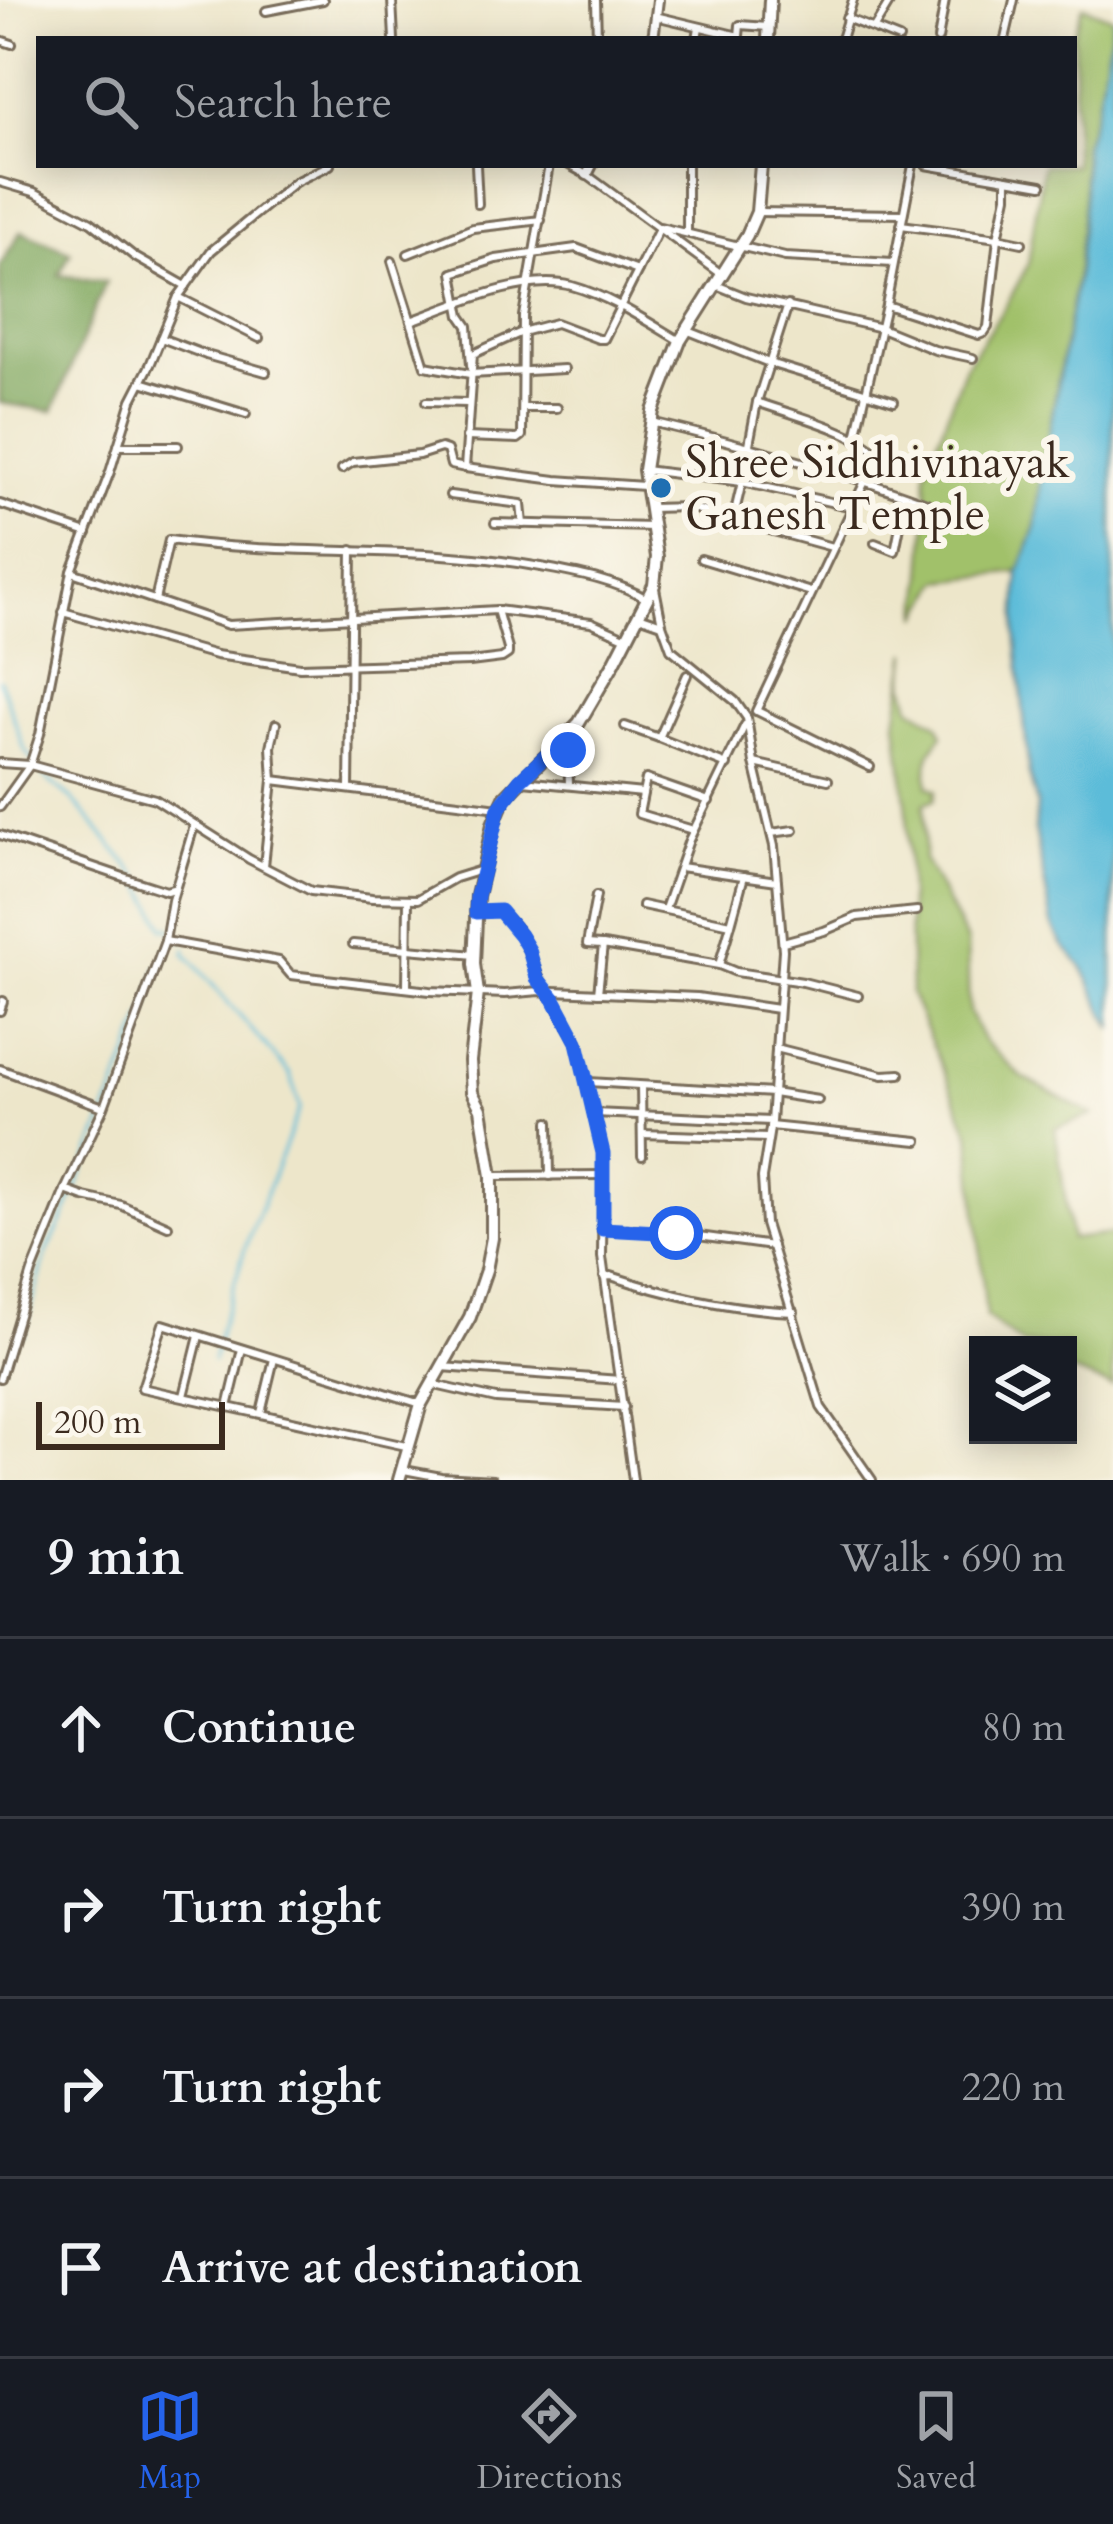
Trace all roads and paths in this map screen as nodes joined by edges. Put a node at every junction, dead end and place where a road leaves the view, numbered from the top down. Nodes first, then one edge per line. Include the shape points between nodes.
1 (323, 0) edge
2 (392, 0) edge
3 (596, 0) edge
4 (658, 0) edge
5 (770, 0) edge
6 (853, 0) edge
7 (891, 0) edge
8 (945, 0) edge
9 (1014, 0) edge
10 (266, 11) dead end
11 (655, 16) junction
12 (847, 19) junction
13 (699, 27) junction
14 (874, 28) junction
15 (768, 33) edge
16 (394, 36) edge
17 (597, 36) edge
18 (653, 36) edge
19 (698, 36) edge
20 (843, 36) edge
21 (892, 36) edge
22 (939, 36) edge
23 (1006, 36) edge
24 (0, 40) edge
25 (12, 44) dead end
26 (324, 168) edge
27 (476, 168) edge
28 (549, 168) edge
29 (686, 168) edge
30 (761, 168) edge
31 (912, 168) edge
32 (943, 168) edge
33 (590, 170) edge
34 (1007, 179) junction
35 (0, 182) edge
36 (1042, 185) dead end
37 (478, 204) dead end
38 (758, 212) junction
39 (903, 214) junction
40 (541, 220) junction
41 (901, 225) junction
42 (660, 227) junction
43 (687, 233) junction
44 (998, 238) junction
45 (1022, 243) dead end
46 (742, 244) junction
47 (408, 254) dead end
48 (534, 254) junction
49 (392, 261) dead end
50 (893, 263) junction
51 (638, 271) junction
52 (719, 280) junction
53 (527, 284) junction
54 (186, 286) junction
55 (178, 297) junction
56 (458, 305) junction
57 (788, 305) junction
58 (886, 305) junction
59 (621, 307) junction
60 (411, 321) junction
61 (881, 328) junction
62 (523, 332) junction
63 (683, 336) junction
64 (161, 338) junction
65 (260, 338) dead end
66 (973, 358) dead end
67 (769, 363) junction
68 (471, 369) junction
69 (564, 369) dead end
70 (266, 371) dead end
71 (524, 372) junction
72 (141, 382) junction
73 (865, 391) junction
74 (894, 401) dead end
75 (426, 402) dead end
76 (757, 402) junction
77 (467, 404) junction
78 (523, 408) junction
79 (557, 408) dead end
80 (246, 414) dead end
81 (651, 422) junction
82 (466, 437) junction
83 (856, 438) junction
84 (118, 446) junction
85 (178, 446) dead end
86 (750, 446) junction
87 (465, 468) junction
88 (342, 469) dead end
89 (644, 470) junction
90 (866, 480) junction
91 (742, 482) junction
92 (646, 487) junction
93 (450, 496) dead end
94 (906, 496) junction
95 (0, 504) edge
96 (854, 507) junction
97 (650, 508) junction
98 (948, 511) dead end
99 (733, 520) junction
100 (495, 523) dead end
101 (523, 524) junction
102 (653, 527) junction
103 (87, 533) junction
104 (875, 543) dead end
105 (832, 548) junction
106 (352, 550) junction
107 (701, 560) dead end
108 (72, 572) junction
109 (654, 585) junction
110 (811, 592) junction
111 (647, 598) junction
112 (155, 600) junction
113 (497, 610) junction
114 (63, 612) junction
115 (638, 616) junction
116 (352, 619) junction
117 (662, 624) junction
118 (627, 638) junction
119 (351, 664) junction
120 (687, 675) dead end
121 (755, 711) junction
122 (747, 722) junction
123 (276, 724) dead end
124 (625, 726) dead end
125 (659, 738) junction
126 (563, 740) junction
127 (0, 763) edge
128 (754, 763) junction
129 (30, 765) junction
130 (727, 765) junction
131 (870, 766) dead end
132 (273, 779) junction
133 (520, 780) junction
134 (828, 780) dead end
135 (569, 785) junction
136 (349, 789) junction
137 (644, 793) junction
138 (709, 801) junction
139 (0, 807) edge
140 (499, 808) junction
141 (194, 826) junction
142 (794, 830) dead end
143 (694, 831) junction
144 (771, 833) junction
145 (0, 835) edge
146 (264, 866) junction
147 (680, 867) junction
148 (484, 869) junction
149 (744, 876) junction
150 (778, 881) junction
151 (176, 886) junction
152 (166, 890) junction
153 (596, 896) dead end
154 (172, 898) junction
155 (408, 899) junction
156 (642, 904) dead end
157 (665, 909) junction
158 (917, 911) dead end
159 (476, 912) junction
160 (731, 924) junction
161 (165, 941) junction
162 (782, 942) junction
163 (353, 944) dead end
164 (603, 945) junction
165 (406, 950) junction
166 (475, 955) junction
167 (719, 965) junction
168 (781, 979) junction
169 (407, 987) junction
170 (478, 993) junction
171 (598, 993) junction
172 (549, 994) junction
173 (858, 995) dead end
174 (3, 1001) dead end
175 (779, 1009) junction
176 (0, 1011) edge
177 (776, 1048) junction
178 (0, 1069) edge
179 (900, 1075) dead end
180 (587, 1082) junction
181 (641, 1086) junction
182 (773, 1093) junction
183 (818, 1100) dead end
184 (104, 1107) junction
185 (594, 1113) junction
186 (641, 1115) junction
187 (550, 1122) dead end
188 (771, 1124) junction
189 (642, 1134) junction
190 (767, 1138) junction
191 (918, 1141) dead end
192 (642, 1156) dead end
193 (604, 1175) junction
194 (492, 1176) junction
195 (550, 1176) junction
196 (65, 1190) junction
197 (168, 1226) dead end
198 (603, 1229) junction
199 (772, 1246) junction
200 (604, 1277) junction
201 (794, 1312) junction
202 (199, 1336) junction
203 (242, 1349) junction
204 (274, 1359) junction
205 (442, 1367) junction
206 (0, 1378) edge
207 (620, 1380) junction
208 (431, 1384) junction
209 (184, 1397) junction
210 (421, 1404) junction
211 (228, 1407) junction
212 (624, 1407) junction
213 (261, 1414) junction
214 (406, 1446) junction
215 (400, 1475) edge
216 (493, 1480) edge
217 (633, 1480) edge
218 (872, 1480) edge

1 - 10 street
2 - 16 street
3 - 17 street
4 - 11 street
5 - 15 main road
6 - 12 street
7 - 14 street
8 - 22 street
9 - 23 street
11 - 13 street
11 - 18 street
12 - 14 street
12 - 20 street
13 - 15 street
13 - 19 street
14 - 21 street
24 - 25 street
26 - 54 street via 211,250
27 - 37 street
28 - 40 street
29 - 43 street
30 - 38 main road
31 - 39 street
32 - 34 street
33 - 42 street
34 - 36 street
34 - 44 street
35 - 54 street via 91,222
38 - 39 street
38 - 46 main road
39 - 41 street
40 - 47 street via 473,228
40 - 48 street
41 - 44 street
41 - 50 street
42 - 43 street
42 - 51 street
42 - 52 street
43 - 46 street
44 - 45 street
44 - 58 street via 984,333
46 - 50 street via 784,256
46 - 52 main road
48 - 51 street via 576,248
48 - 53 street
48 - 56 street via 455,271
49 - 60 street
50 - 58 street
51 - 59 street
52 - 57 street via 746,297
52 - 63 main road
53 - 56 street
53 - 59 street via 571,286
53 - 62 street
54 - 55 street
55 - 64 street
55 - 65 street
56 - 60 street
56 - 68 street
57 - 61 street
57 - 67 street
58 - 61 street
59 - 62 street via 604,339 556,323
59 - 63 street
60 - 68 street via 425,367
61 - 66 street
61 - 73 street
62 - 68 street via 476,351
62 - 71 street
63 - 67 street
63 - 81 main road
64 - 70 street
64 - 72 street
67 - 73 street
67 - 76 street
68 - 71 street
68 - 77 street
69 - 71 street
71 - 78 street
72 - 80 street
72 - 84 street
73 - 74 street
73 - 83 street
75 - 77 street
76 - 83 street
76 - 86 street
77 - 82 street
78 - 79 street
78 - 82 street via 520,438
81 - 86 street
81 - 89 main road
82 - 87 street
83 - 90 street via 878,454
84 - 85 street
84 - 103 street
86 - 90 street
86 - 91 street
87 - 88 street via 451,465 441,448
87 - 92 street
89 - 91 street
89 - 92 main road
90 - 94 street
90 - 96 street
91 - 96 street
91 - 99 street
92 - 97 main road
93 - 101 street via 521,504
94 - 98 street
94 - 104 street via 895,551
95 - 103 street
96 - 105 street
97 - 99 street via 692,508
97 - 102 main road
99 - 105 street
100 - 101 street
101 - 102 street
102 - 109 main road
103 - 108 street
105 - 110 street
106 - 111 street via 518,562 602,579
106 - 112 street via 169,540
106 - 116 street
107 - 110 street
108 - 112 street
108 - 114 street
109 - 111 main road
109 - 117 street
110 - 121 street
111 - 115 main road
112 - 116 street via 227,625
113 - 116 street
113 - 118 street via 591,622
113 - 119 street via 508,649 502,658
114 - 119 street via 216,655 300,667
114 - 129 street
115 - 117 street
115 - 118 main road
116 - 119 street
117 - 122 street via 671,649 735,701
118 - 126 main road
119 - 136 street
120 - 125 street
121 - 122 street
121 - 131 street
122 - 128 street
122 - 130 street
123 - 132 street
124 - 125 street
125 - 130 street
126 - 133 main road
126 - 135 street
127 - 129 street
128 - 134 street
128 - 144 street
129 - 139 street
129 - 141 street via 155,799
130 - 138 street
132 - 136 street
132 - 146 street
133 - 135 street
133 - 140 main road
135 - 137 street
136 - 140 street
137 - 138 street via 646,779
137 - 143 street via 639,814
138 - 143 street
140 - 148 main road
141 - 146 street
141 - 151 street
142 - 144 street
143 - 147 street
144 - 150 street
145 - 152 street
146 - 155 street via 311,891
147 - 149 street
147 - 157 street
148 - 155 street
148 - 159 main road
149 - 150 street
149 - 160 street
150 - 162 street
151 - 152 street
151 - 154 street
152 - 154 street
153 - 164 street via 587,944
154 - 161 street
155 - 165 street
156 - 157 street
157 - 160 street
158 - 162 street via 857,917
159 - 166 main road
159 - 172 street via 500,911 508,919
160 - 167 street
161 - 169 street via 279,961 291,975
161 - 184 street
162 - 168 street
163 - 165 street
164 - 167 street
164 - 171 street
165 - 166 street
165 - 169 street
166 - 170 main road
167 - 168 street
168 - 173 street
168 - 175 street
169 - 170 street
170 - 172 street
170 - 194 main road via 472,1092
171 - 172 street
171 - 175 street
172 - 180 street via 577,1042
174 - 176 street
175 - 177 street
177 - 179 street
177 - 182 street
178 - 184 street
180 - 181 street
180 - 185 street
181 - 182 street
181 - 186 street
182 - 183 street
182 - 188 street
184 - 196 street
185 - 186 street
185 - 193 street
186 - 188 street
186 - 189 street
187 - 195 street
188 - 190 street
188 - 191 street
189 - 190 street
189 - 192 street
190 - 199 street via 762,1178
193 - 195 street
193 - 198 street
194 - 195 street
194 - 205 main road via 486,1270
196 - 197 street
196 - 206 street
198 - 199 street
198 - 200 street
199 - 201 street
200 - 201 street via 681,1298
200 - 207 street
201 - 218 street via 821,1407
202 - 203 street
202 - 209 street
202 - 209 street via 163,1324 142,1388
203 - 204 street
203 - 211 street
204 - 210 street
204 - 213 street
205 - 207 street
205 - 208 main road
207 - 212 street
208 - 210 main road
208 - 212 street via 496,1399
209 - 211 street
210 - 214 main road
211 - 213 street
212 - 217 street
213 - 214 street
214 - 215 main road
215 - 216 street

